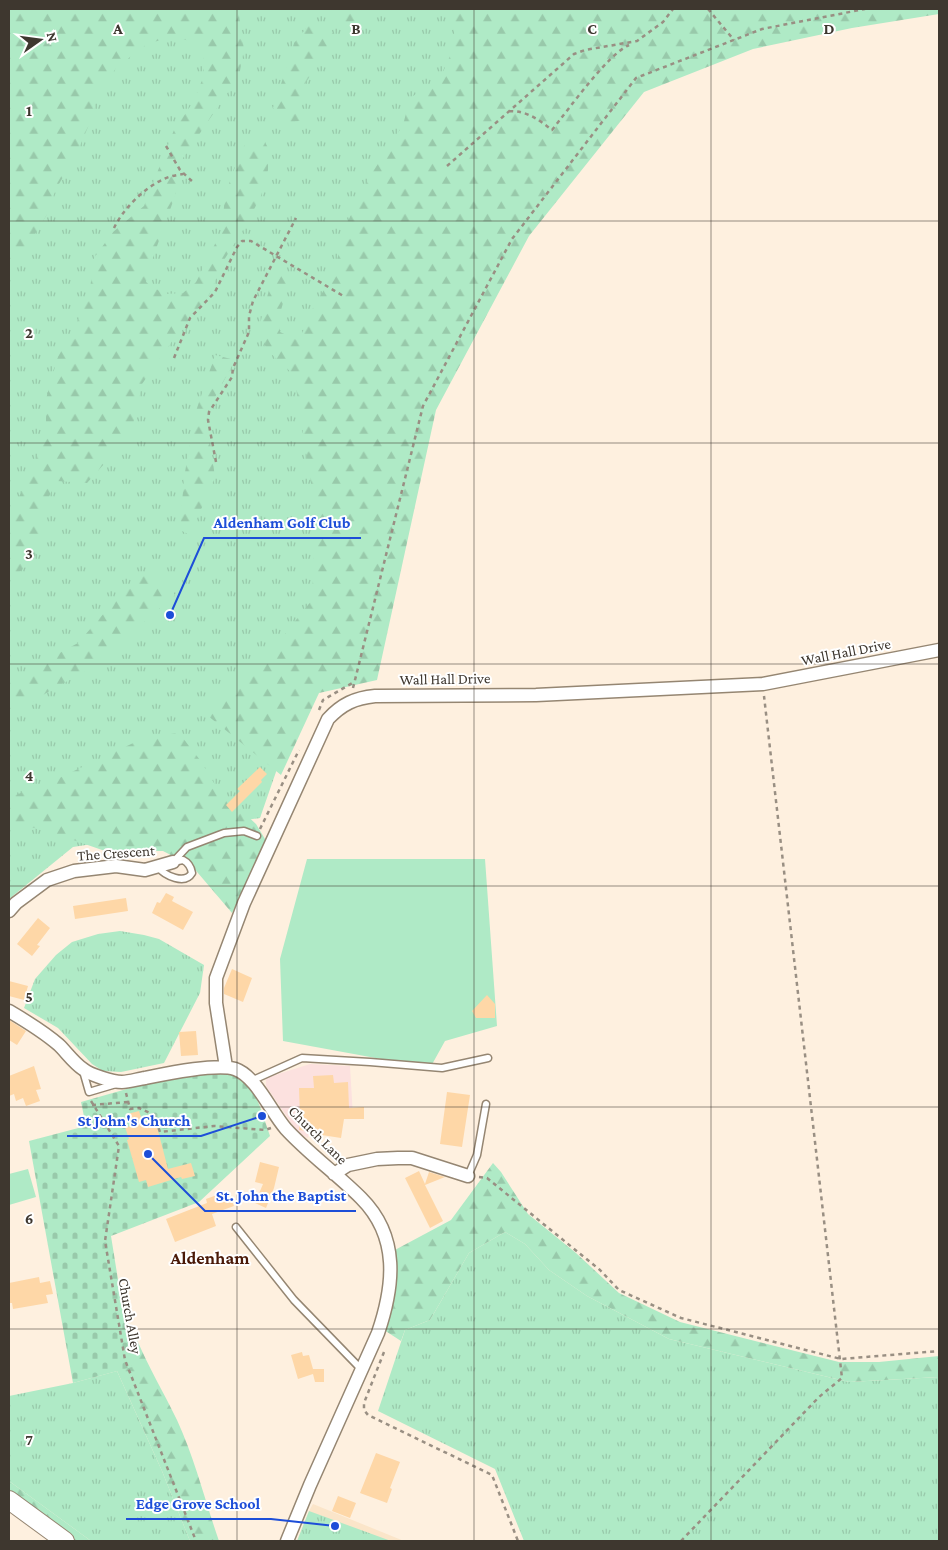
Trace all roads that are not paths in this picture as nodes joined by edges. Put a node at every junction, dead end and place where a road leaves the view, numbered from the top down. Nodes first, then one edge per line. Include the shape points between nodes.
1 (939, 650) edge
2 (257, 836) dead end
3 (173, 862) junction
4 (158, 867) junction
5 (9, 911) edge
6 (9, 1011) edge
7 (488, 1058) dead end
8 (226, 1067) junction
9 (83, 1070) junction
10 (251, 1081) junction
11 (122, 1082) junction
12 (486, 1104) dead end
13 (334, 1174) junction
14 (468, 1176) joint
15 (236, 1226) dead end
16 (362, 1370) junction
17 (9, 1500) edge
18 (65, 1541) edge
19 (288, 1541) edge

1 - 8 street, Wall Hall Drive via 763,684 536,694 375,696 350,701 339,707 328,719 244,903 220,964 216,978 216,1003
2 - 3 lane, The Crescent via 244,831 224,834 187,847
3 - 4 street, The Crescent
3 - 4 lane via 183,860 191,867 192,873 184,880 162,872
4 - 5 street, The Crescent via 146,870 116,866 74,871 47,880
6 - 9 street via 58,1045
7 - 10 lane via 442,1068 302,1058
8 - 10 street, Church Lane via 236,1069
8 - 11 street
9 - 11 street
9 - 11 lane via 89,1092
10 - 13 street, Church Lane via 282,1124
12 - 14 lane via 477,1155
13 - 14 street via 348,1164 412,1158
13 - 16 street, Church Lane via 375,1217 389,1248 391,1266 387,1307
15 - 16 lane via 294,1300
16 - 19 street, Church Lane
17 - 18 main road

